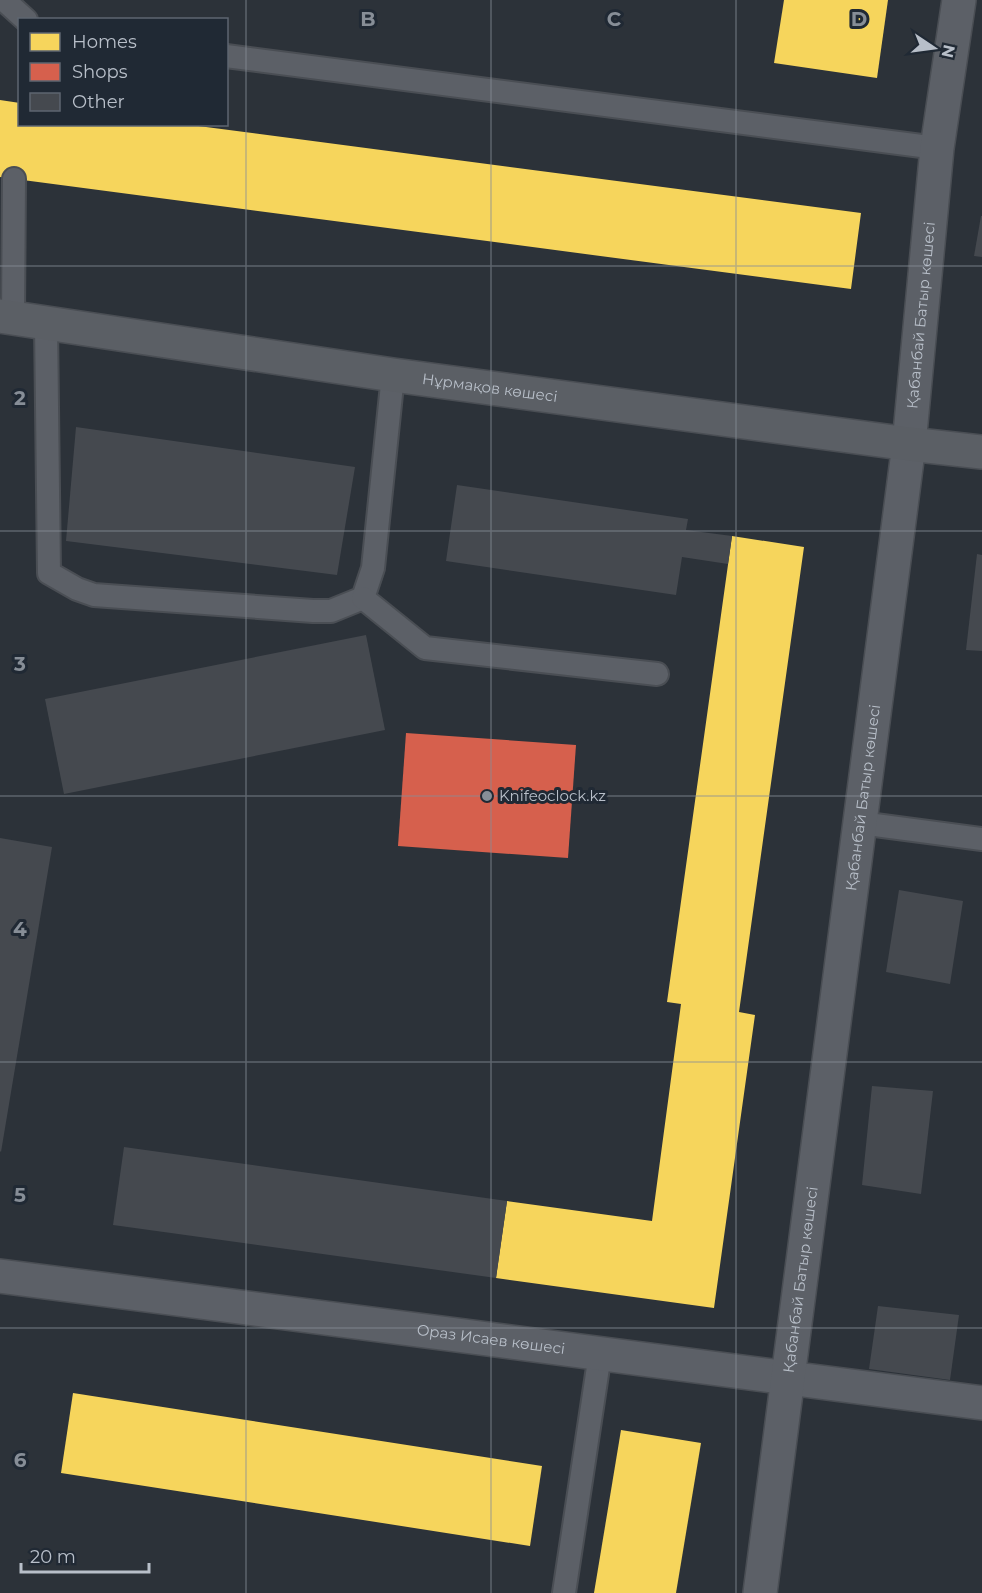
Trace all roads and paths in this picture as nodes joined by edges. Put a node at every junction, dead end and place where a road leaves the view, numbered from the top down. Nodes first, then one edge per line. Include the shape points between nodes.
1 (4, 0) edge
2 (959, 0) edge
3 (24, 18) edge
4 (228, 56) edge
5 (937, 148) junction
6 (14, 179) dead end
7 (6, 316) edge
8 (46, 323) junction
9 (393, 375) junction
10 (909, 444) junction
11 (982, 452) edge
12 (363, 598) junction
13 (657, 674) dead end
14 (860, 823) junction
15 (982, 839) edge
16 (0, 1276) edge
17 (600, 1354) junction
18 (788, 1379) junction
19 (982, 1403) edge
20 (564, 1593) edge
21 (760, 1593) edge

1 - 3 lane
2 - 5 street, Қабанбай Батыр көшесі
4 - 5 lane
5 - 10 street, Қабанбай Батыр көшесі
6 - 7 lane
7 - 8 street, Нұрмақов көшесі
8 - 9 street, Нұрмақов көшесі
8 - 12 lane via 49,573 94,595 313,611 332,611
9 - 10 street, Нұрмақов көшесі
9 - 12 lane via 373,568
10 - 11 street, Нұрмақов көшесі
10 - 14 street, Қабанбай Батыр көшесі
12 - 13 lane via 425,648
14 - 15 lane
14 - 18 street, Қабанбай Батыр көшесі
16 - 17 street, Ораз Исаев көшесі
17 - 18 street, Ораз Исаев көшесі
17 - 20 lane
18 - 19 street, Ораз Исаев көшесі
18 - 21 street, Қабанбай Батыр көшесі

